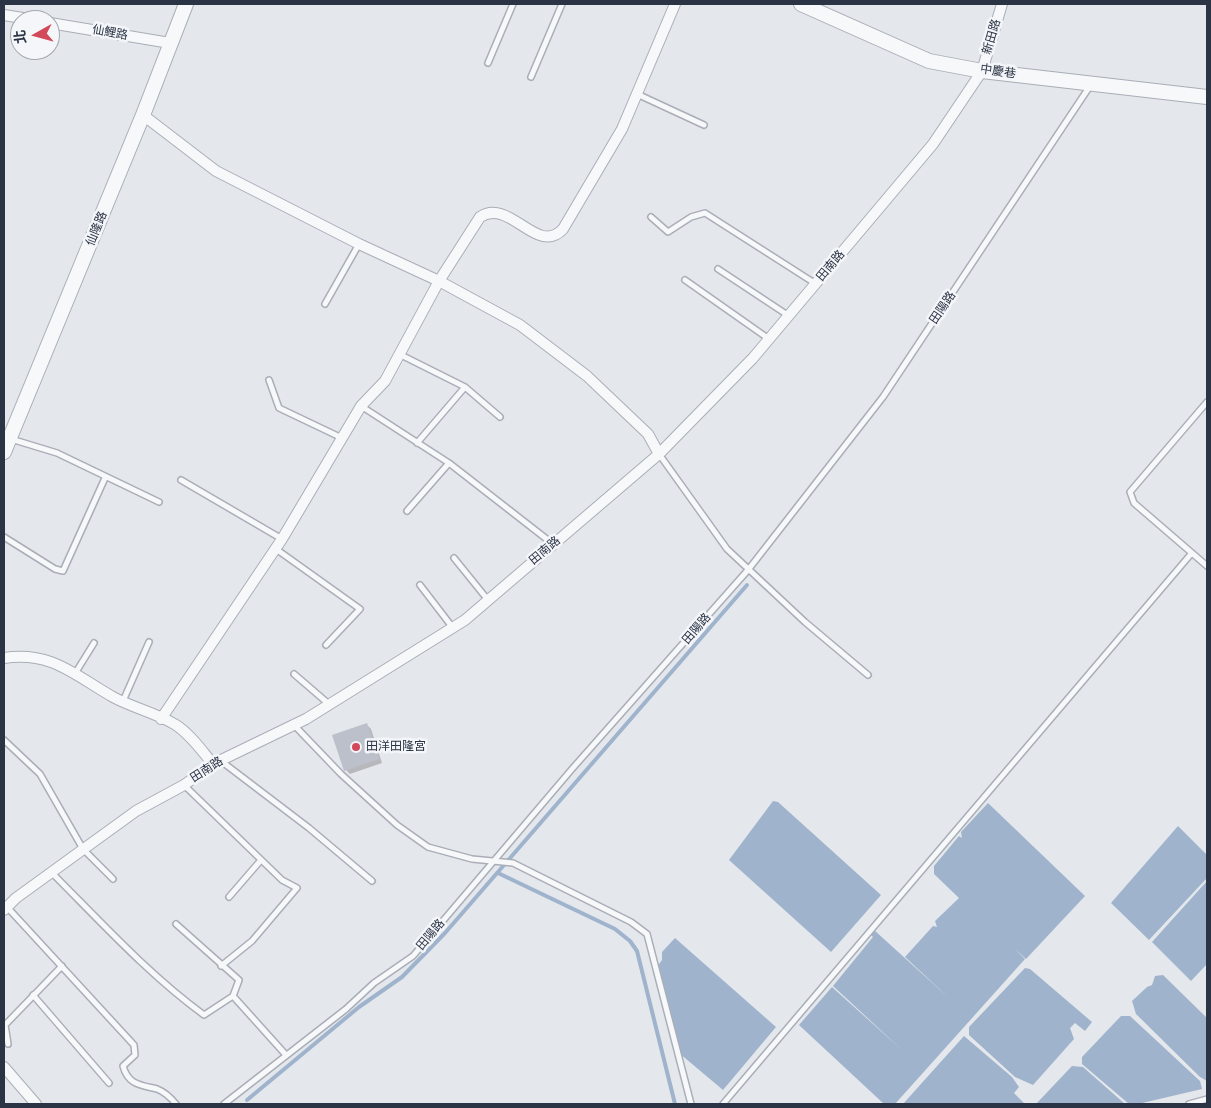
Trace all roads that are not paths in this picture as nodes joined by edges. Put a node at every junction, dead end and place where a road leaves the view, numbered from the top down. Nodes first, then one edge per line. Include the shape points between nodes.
1 (186, 4) edge
2 (514, 4) edge
3 (562, 4) edge
4 (675, 4) edge
5 (801, 4) edge
6 (1002, 4) edge
7 (60, 25) edge
8 (170, 43) junction
9 (488, 63) dead end
10 (982, 71) junction
11 (531, 77) dead end
12 (1091, 84) junction
13 (637, 94) junction
14 (1207, 97) edge
15 (143, 115) junction
16 (704, 125) dead end
17 (651, 217) dead end
18 (359, 244) junction
19 (718, 269) dead end
20 (685, 280) dead end
21 (439, 281) junction
22 (816, 284) junction
23 (325, 304) dead end
24 (789, 316) junction
25 (769, 339) junction
26 (402, 355) junction
27 (269, 380) dead end
28 (465, 387) junction
29 (1207, 402) edge
30 (361, 406) junction
31 (500, 417) dead end
32 (342, 438) junction
33 (10, 439) junction
34 (417, 443) junction
35 (4, 452) edge
36 (659, 454) junction
37 (449, 463) junction
38 (105, 478) junction
39 (182, 480) dead end
40 (159, 502) dead end
41 (406, 511) dead end
42 (4, 537) edge
43 (282, 539) junction
44 (553, 544) junction
45 (275, 549) junction
46 (1191, 554) junction
47 (454, 558) dead end
48 (1207, 566) edge
49 (748, 570) junction
50 (420, 585) dead end
51 (488, 600) junction
52 (453, 628) junction
53 (149, 642) dead end
54 (94, 643) dead end
55 (326, 644) dead end
56 (4, 658) edge
57 (76, 672) junction
58 (294, 674) dead end
59 (868, 675) dead end
60 (123, 701) junction
61 (330, 704) junction
62 (161, 719) junction
63 (294, 725) junction
64 (4, 740) edge
65 (217, 762) junction
66 (184, 785) junction
67 (83, 848) junction
68 (261, 860) junction
69 (498, 860) junction
70 (52, 872) junction
71 (113, 879) dead end
72 (372, 881) dead end
73 (229, 897) dead end
74 (5, 908) edge
75 (176, 924) dead end
76 (62, 966) junction
77 (221, 966) junction
78 (33, 995) junction
79 (233, 996) junction
80 (8, 1044) dead end
81 (286, 1055) junction
82 (4, 1067) edge
83 (109, 1083) dead end
84 (231, 1098) junction
85 (1207, 1099) edge
86 (36, 1104) edge
87 (176, 1104) edge
88 (224, 1104) edge
89 (232, 1104) edge
90 (691, 1104) edge
91 (723, 1104) edge
92 (1189, 1104) edge

1 - 8 street, 仙隆路
2 - 9 lane
3 - 11 lane
4 - 13 street
5 - 10 street, 中慶巷 via 929,61
6 - 10 street, 新田路
7 - 8 street, 仙鯉路
8 - 15 street, 仙隆路
10 - 12 street, 中慶巷
10 - 22 street, 田南路 via 933,144
12 - 14 street, 中慶巷
12 - 49 lane, 田陽路 via 883,397
13 - 16 lane
13 - 21 street via 622,128 557,236 539,235 504,214 487,212 480,217
15 - 18 street via 216,170
15 - 33 street, 仙隆路
17 - 22 lane via 668,232 705,213
18 - 21 street
18 - 23 lane
19 - 24 lane
20 - 25 lane
21 - 26 street
21 - 36 street via 520,325 587,376 648,434
22 - 24 street, 田南路
24 - 25 street, 田南路
25 - 36 street, 田南路
26 - 28 lane
26 - 30 street via 385,382
27 - 32 lane via 279,408
28 - 31 lane
28 - 34 lane
29 - 46 lane via 1130,492 1134,503
30 - 32 street
30 - 34 lane
32 - 43 street
33 - 35 street, 仙隆路
33 - 38 lane via 57,453
34 - 37 lane
36 - 44 street, 田南路
36 - 49 lane via 728,549
37 - 41 lane
37 - 44 lane
38 - 40 lane
38 - 42 lane via 63,571
39 - 43 lane
43 - 45 street
44 - 51 street, 田南路
45 - 55 lane via 360,608
45 - 62 street
46 - 48 lane
46 - 91 lane
47 - 51 lane
49 - 59 lane
49 - 69 lane, 田陽路
50 - 52 lane
51 - 52 street, 田南路
52 - 61 street, 田南路
53 - 60 lane
54 - 57 lane
56 - 57 street via 43,658
57 - 60 street
58 - 61 lane
60 - 62 street
61 - 63 street, 田南路
62 - 65 street via 176,725
63 - 65 street, 田南路
63 - 69 lane via 397,825 428,847 472,859
64 - 67 lane via 40,774
65 - 66 street, 田南路
65 - 72 lane via 309,828
66 - 67 street, 田南路 via 136,811
66 - 68 lane
67 - 70 street, 田南路
67 - 71 lane
68 - 73 lane
68 - 77 lane via 282,880 297,888 252,941
69 - 81 lane, 田陽路 via 413,956 374,983
69 - 90 lane via 513,863 631,922 647,934
70 - 74 street, 田南路
70 - 79 lane via 136,959 204,1015
74 - 76 lane
75 - 77 lane
76 - 78 lane
76 - 87 lane via 134,1045 135,1055 123,1066 132,1082 158,1090
77 - 79 lane via 239,980
78 - 80 lane via 5,1025
78 - 83 lane
79 - 81 lane
81 - 84 lane, 田陽路
82 - 86 street
84 - 88 lane, 田陽路
84 - 89 lane
85 - 92 lane

